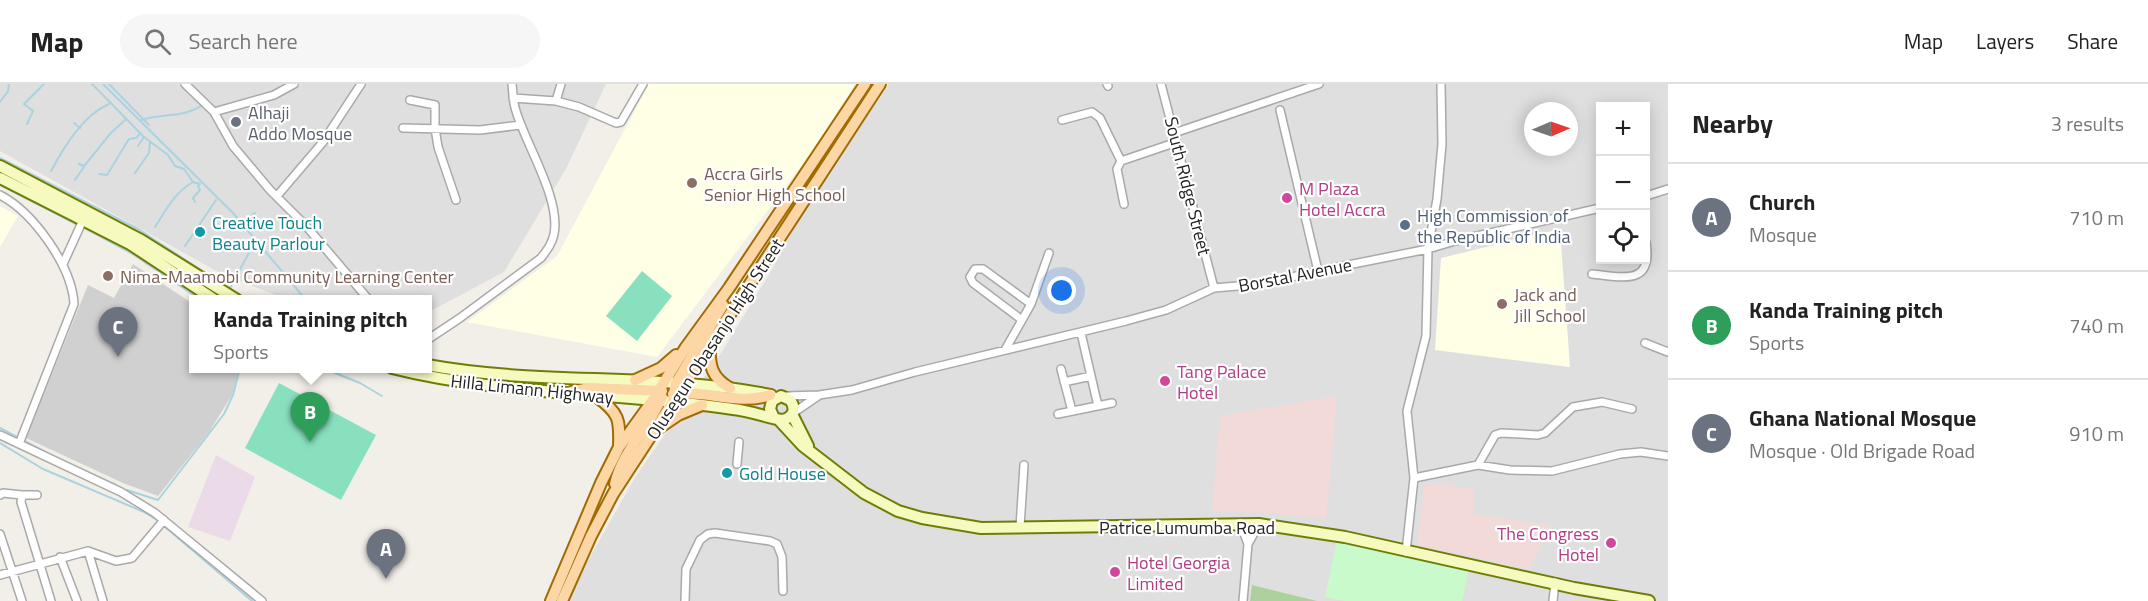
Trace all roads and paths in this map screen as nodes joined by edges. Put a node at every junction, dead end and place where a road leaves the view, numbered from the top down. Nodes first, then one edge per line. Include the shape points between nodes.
1 (185, 84) edge
2 (294, 84) edge
3 (361, 84) edge
4 (512, 84) edge
5 (561, 84) edge
6 (643, 84) edge
7 (865, 84) edge
8 (880, 84) edge
9 (1161, 84) edge
10 (1318, 84) edge
11 (1440, 84) edge
12 (513, 98) junction
13 (410, 100) dead end
14 (556, 101) junction
15 (1280, 110) dead end
16 (214, 112) junction
17 (1062, 120) dead end
18 (521, 125) junction
19 (403, 128) dead end
20 (435, 128) junction
21 (1174, 133) junction
22 (1177, 142) junction
23 (1121, 161) junction
24 (0, 166) edge
25 (0, 178) edge
26 (1668, 189) edge
27 (0, 195) edge
28 (1650, 195) edge
29 (277, 196) junction
30 (456, 200) dead end
31 (1124, 204) dead end
32 (1596, 209) edge
33 (83, 220) junction
34 (1428, 249) junction
35 (1049, 253) dead end
36 (63, 264) junction
37 (1647, 264) edge
38 (1318, 271) junction
39 (1592, 274) dead end
40 (729, 288) junction
41 (1214, 288) junction
42 (207, 295) edge
43 (229, 295) edge
44 (365, 295) edge
45 (1031, 304) junction
46 (1022, 320) junction
47 (1081, 333) junction
48 (432, 336) edge
49 (1645, 343) dead end
50 (710, 346) junction
51 (686, 347) junction
52 (1005, 350) junction
53 (1668, 352) edge
54 (432, 366) edge
55 (1061, 369) dead end
56 (412, 373) edge
57 (1091, 376) junction
58 (635, 380) junction
59 (1064, 382) junction
60 (730, 388) junction
61 (571, 392) junction
62 (668, 392) junction
63 (819, 395) junction
64 (777, 396) junction
65 (597, 397) junction
66 (1112, 403) dead end
67 (702, 405) junction
68 (1098, 406) junction
69 (1632, 409) dead end
70 (1072, 411) junction
71 (793, 413) junction
72 (1058, 414) dead end
73 (776, 419) junction
74 (654, 432) junction
75 (0, 435) edge
76 (739, 442) dead end
77 (19, 444) junction
78 (619, 447) junction
79 (811, 452) junction
80 (1668, 456) edge
81 (737, 464) dead end
82 (1024, 465) dead end
83 (1478, 465) junction
84 (1414, 478) junction
85 (613, 494) junction
86 (0, 495) edge
87 (22, 495) junction
88 (37, 495) dead end
89 (164, 520) junction
90 (1240, 523) junction
91 (1259, 524) junction
92 (1020, 527) junction
93 (0, 534) edge
94 (1248, 544) junction
95 (88, 551) junction
96 (1406, 552) junction
97 (60, 557) junction
98 (40, 563) junction
99 (12, 571) junction
100 (0, 575) edge
101 (1555, 582) junction
102 (783, 591) dead end
103 (21, 601) edge
104 (51, 601) edge
105 (77, 601) edge
106 (103, 601) edge
107 (262, 601) edge
108 (551, 601) edge
109 (562, 601) edge
110 (685, 601) edge
111 (1243, 601) edge
112 (1553, 601) edge
113 (1649, 601) edge

1 - 16 street
2 - 16 street via 274,95
3 - 29 street via 323,142
4 - 12 street
5 - 14 street
6 - 14 street via 621,122 616,123
7 - 40 main road, Olusegun Obasanjo High Street
8 - 50 main road, Olusegun Obasanjo High Street
9 - 21 street, South Ridge Street
10 - 21 street
11 - 34 street via 1442,144
12 - 14 street
12 - 18 street
13 - 20 street via 435,105
15 - 38 street
16 - 29 street via 233,146
17 - 23 street via 1092,112 1097,115
18 - 20 street via 480,130
18 - 48 street via 550,196 555,227 550,246 541,258
19 - 20 street
20 - 30 street
21 - 22 street, South Ridge Street
22 - 23 street
22 - 41 street, South Ridge Street
23 - 31 street via 1117,169
24 - 43 street via 141,240
25 - 33 street
26 - 28 street
27 - 36 street via 22,209
29 - 44 street
32 - 34 street, Borstal Avenue
33 - 36 street
33 - 42 street via 130,244
34 - 38 street, Borstal Avenue
34 - 84 street via 1426,336 1407,411
35 - 45 street
36 - 77 street via 74,304
37 - 39 street via 1635,276
38 - 41 street, Borstal Avenue via 1261,284
40 - 51 main road, Olusegun Obasanjo High Street
40 - 62 main road via 720,311
41 - 47 street, Borstal Avenue via 1166,310
45 - 46 street
45 - 46 street via 983,269 975,269 970,277
46 - 52 street
47 - 52 street, Borstal Avenue
47 - 57 street
49 - 53 street
50 - 60 main road via 711,369
50 - 62 main road, Olusegun Obasanjo High Street
51 - 58 main road via 661,368
51 - 62 main road, Olusegun Obasanjo High Street
52 - 63 street, Borstal Avenue
54 - 58 street, Hilla Limann Highway via 521,377
55 - 59 street
56 - 61 street, Hilla Limann Highway
57 - 59 street
57 - 68 street
58 - 62 street, Hilla Limann Highway
59 - 70 street
60 - 62 street
60 - 64 street
61 - 62 main road via 589,388
61 - 65 street, Hilla Limann Highway
62 - 64 main road via 747,399
62 - 65 street, Hilla Limann Highway
62 - 67 street
62 - 74 main road, Olusegun Obasanjo High Street
62 - 78 main road, Olusegun Obasanjo High Street
62 - 85 main road via 617,477
63 - 64 street, Borstal Avenue
63 - 71 street, Borstal Avenue
64 - 71 street via 792,403
64 - 73 street via 770,406
65 - 78 main road via 616,414
66 - 68 street
67 - 73 street
67 - 74 main road via 678,415
68 - 70 street
69 - 83 street via 1602,402 1573,407 1545,433 1495,435
70 - 72 street
71 - 73 street via 787,419
71 - 79 street, Patrice Lumumba Road
73 - 79 street, Patrice Lumumba Road
74 - 85 main road, Olusegun Obasanjo High Street
75 - 77 street
76 - 81 street
77 - 89 street via 121,492
78 - 108 main road, Olusegun Obasanjo High Street
79 - 92 street, Patrice Lumumba Road via 864,493 898,512 981,528
80 - 83 street via 1620,454 1552,471
82 - 92 street
83 - 84 street
84 - 96 street
85 - 109 main road, Olusegun Obasanjo High Street
86 - 87 street
87 - 88 street
87 - 98 street
89 - 95 street via 132,558 116,561
89 - 107 street
90 - 91 street, Patrice Lumumba Road
90 - 92 street, Patrice Lumumba Road
90 - 94 street
91 - 94 street
91 - 96 street, Patrice Lumumba Road via 1345,537
93 - 99 street
94 - 111 street
95 - 97 street
95 - 106 street
96 - 101 street, Patrice Lumumba Road
97 - 98 street
97 - 105 street
98 - 99 street
98 - 104 street
99 - 100 street
99 - 103 street
101 - 112 street
101 - 113 street, Patrice Lumumba Road
102 - 110 street via 782,557 777,544 715,533 700,540 686,569

